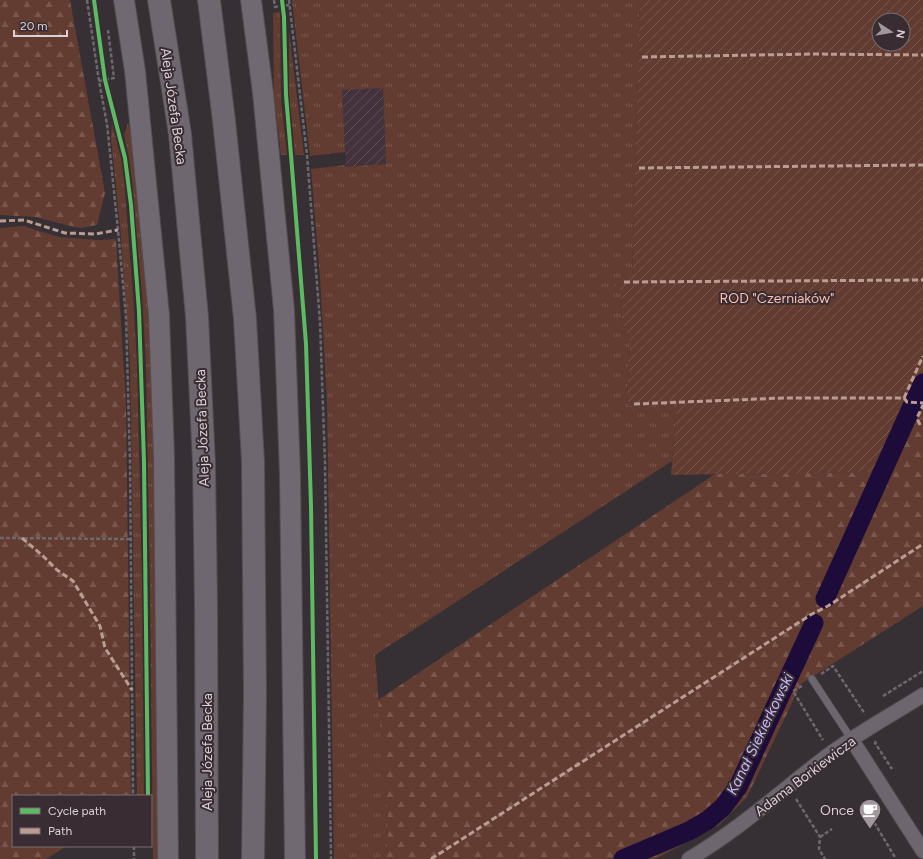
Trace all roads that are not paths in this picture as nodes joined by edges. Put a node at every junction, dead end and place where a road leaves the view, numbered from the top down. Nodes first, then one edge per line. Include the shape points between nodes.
1 (124, 0) edge
2 (159, 0) edge
3 (209, 0) edge
4 (251, 0) edge
5 (812, 679) dead end
6 (923, 694) edge
7 (852, 740) junction
8 (255, 783) junction
9 (207, 820) junction
10 (923, 851) edge
11 (168, 859) edge
12 (202, 859) edge
13 (207, 859) edge
14 (253, 859) edge
15 (265, 859) edge
16 (296, 859) edge
17 (688, 859) edge

1 - 11 main road via 135,70 160,315
2 - 9 main road, Aleja Józefa Becka via 180,134 197,317 204,464
3 - 8 main road via 246,327 253,462
4 - 16 main road via 263,93 284,310 290,474
5 - 7 lane
6 - 7 street, Adama Borkiewicza
7 - 10 street
7 - 17 street, Adama Borkiewicza via 738,827
8 - 14 main road
8 - 15 main road
9 - 12 main road
9 - 13 main road, Aleja Józefa Becka

